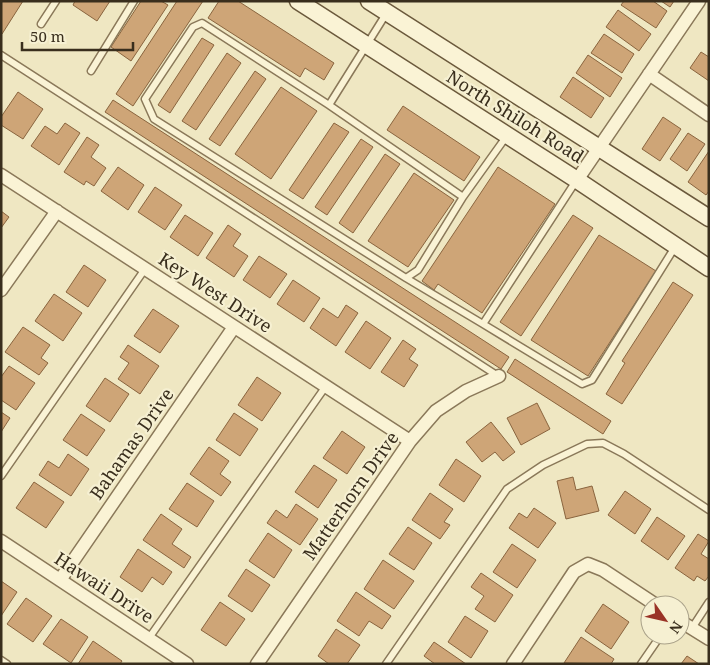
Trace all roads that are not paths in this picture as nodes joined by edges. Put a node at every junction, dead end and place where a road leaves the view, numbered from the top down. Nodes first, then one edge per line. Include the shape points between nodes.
1 (56, 1) edge
2 (134, 1) edge
3 (298, 1) edge
4 (369, 1) edge
5 (699, 1) edge
6 (387, 13) junction
7 (41, 24) dead end
8 (365, 45) junction
9 (1, 56) edge
10 (91, 71) dead end
11 (649, 74) junction
12 (328, 105) junction
13 (709, 115) edge
14 (507, 136) junction
15 (599, 147) junction
16 (1, 175) edge
17 (577, 180) junction
18 (463, 197) junction
19 (57, 211) junction
20 (709, 218) edge
21 (676, 246) junction
22 (709, 268) edge
23 (145, 269) junction
24 (406, 278) junction
25 (1, 290) edge
26 (483, 324) junction
27 (234, 327) junction
28 (499, 376) joint
29 (326, 386) junction
30 (410, 441) junction
31 (1, 476) edge
32 (709, 510) edge
33 (1, 541) edge
34 (60, 580) junction
35 (641, 595) edge
36 (709, 602) edge
37 (692, 628) joint
38 (149, 638) junction
39 (709, 639) edge
40 (654, 645) edge
41 (1, 660) edge
42 (7, 664) edge
43 (188, 664) edge
44 (257, 664) edge
45 (386, 664) edge
46 (513, 664) edge
47 (641, 664) edge

1 - 7 lane
2 - 10 lane
3 - 8 main road, North Shiloh Road
4 - 6 main road, North Shiloh Road
5 - 11 street
6 - 8 lane
6 - 15 main road, North Shiloh Road
8 - 12 lane
8 - 14 main road, North Shiloh Road
9 - 28 lane
11 - 13 street
11 - 15 street
12 - 18 lane
12 - 24 lane via 202,24 193,27 145,99 154,119
14 - 17 main road, North Shiloh Road
14 - 18 lane
15 - 17 street
15 - 20 main road, North Shiloh Road
16 - 19 street, Key West Drive
17 - 21 main road, North Shiloh Road
17 - 26 lane
18 - 24 lane via 418,270
19 - 23 street, Key West Drive
19 - 25 street
21 - 22 main road, North Shiloh Road
21 - 26 lane via 592,380 582,384
23 - 27 street, Key West Drive
23 - 31 lane
24 - 26 lane
27 - 29 street, Key West Drive
27 - 34 street, Bahamas Drive
28 - 30 street, Matterhorn Drive via 466,391 436,411
29 - 30 street, Key West Drive
29 - 38 lane
30 - 44 street, Matterhorn Drive
32 - 45 lane via 624,454 603,443 587,444 507,489
33 - 34 street, Hawaii Drive
34 - 38 street, Hawaii Drive
35 - 46 street via 588,564 574,572
36 - 37 lane
37 - 39 street
38 - 43 street, Hawaii Drive
40 - 47 lane
41 - 42 lane

